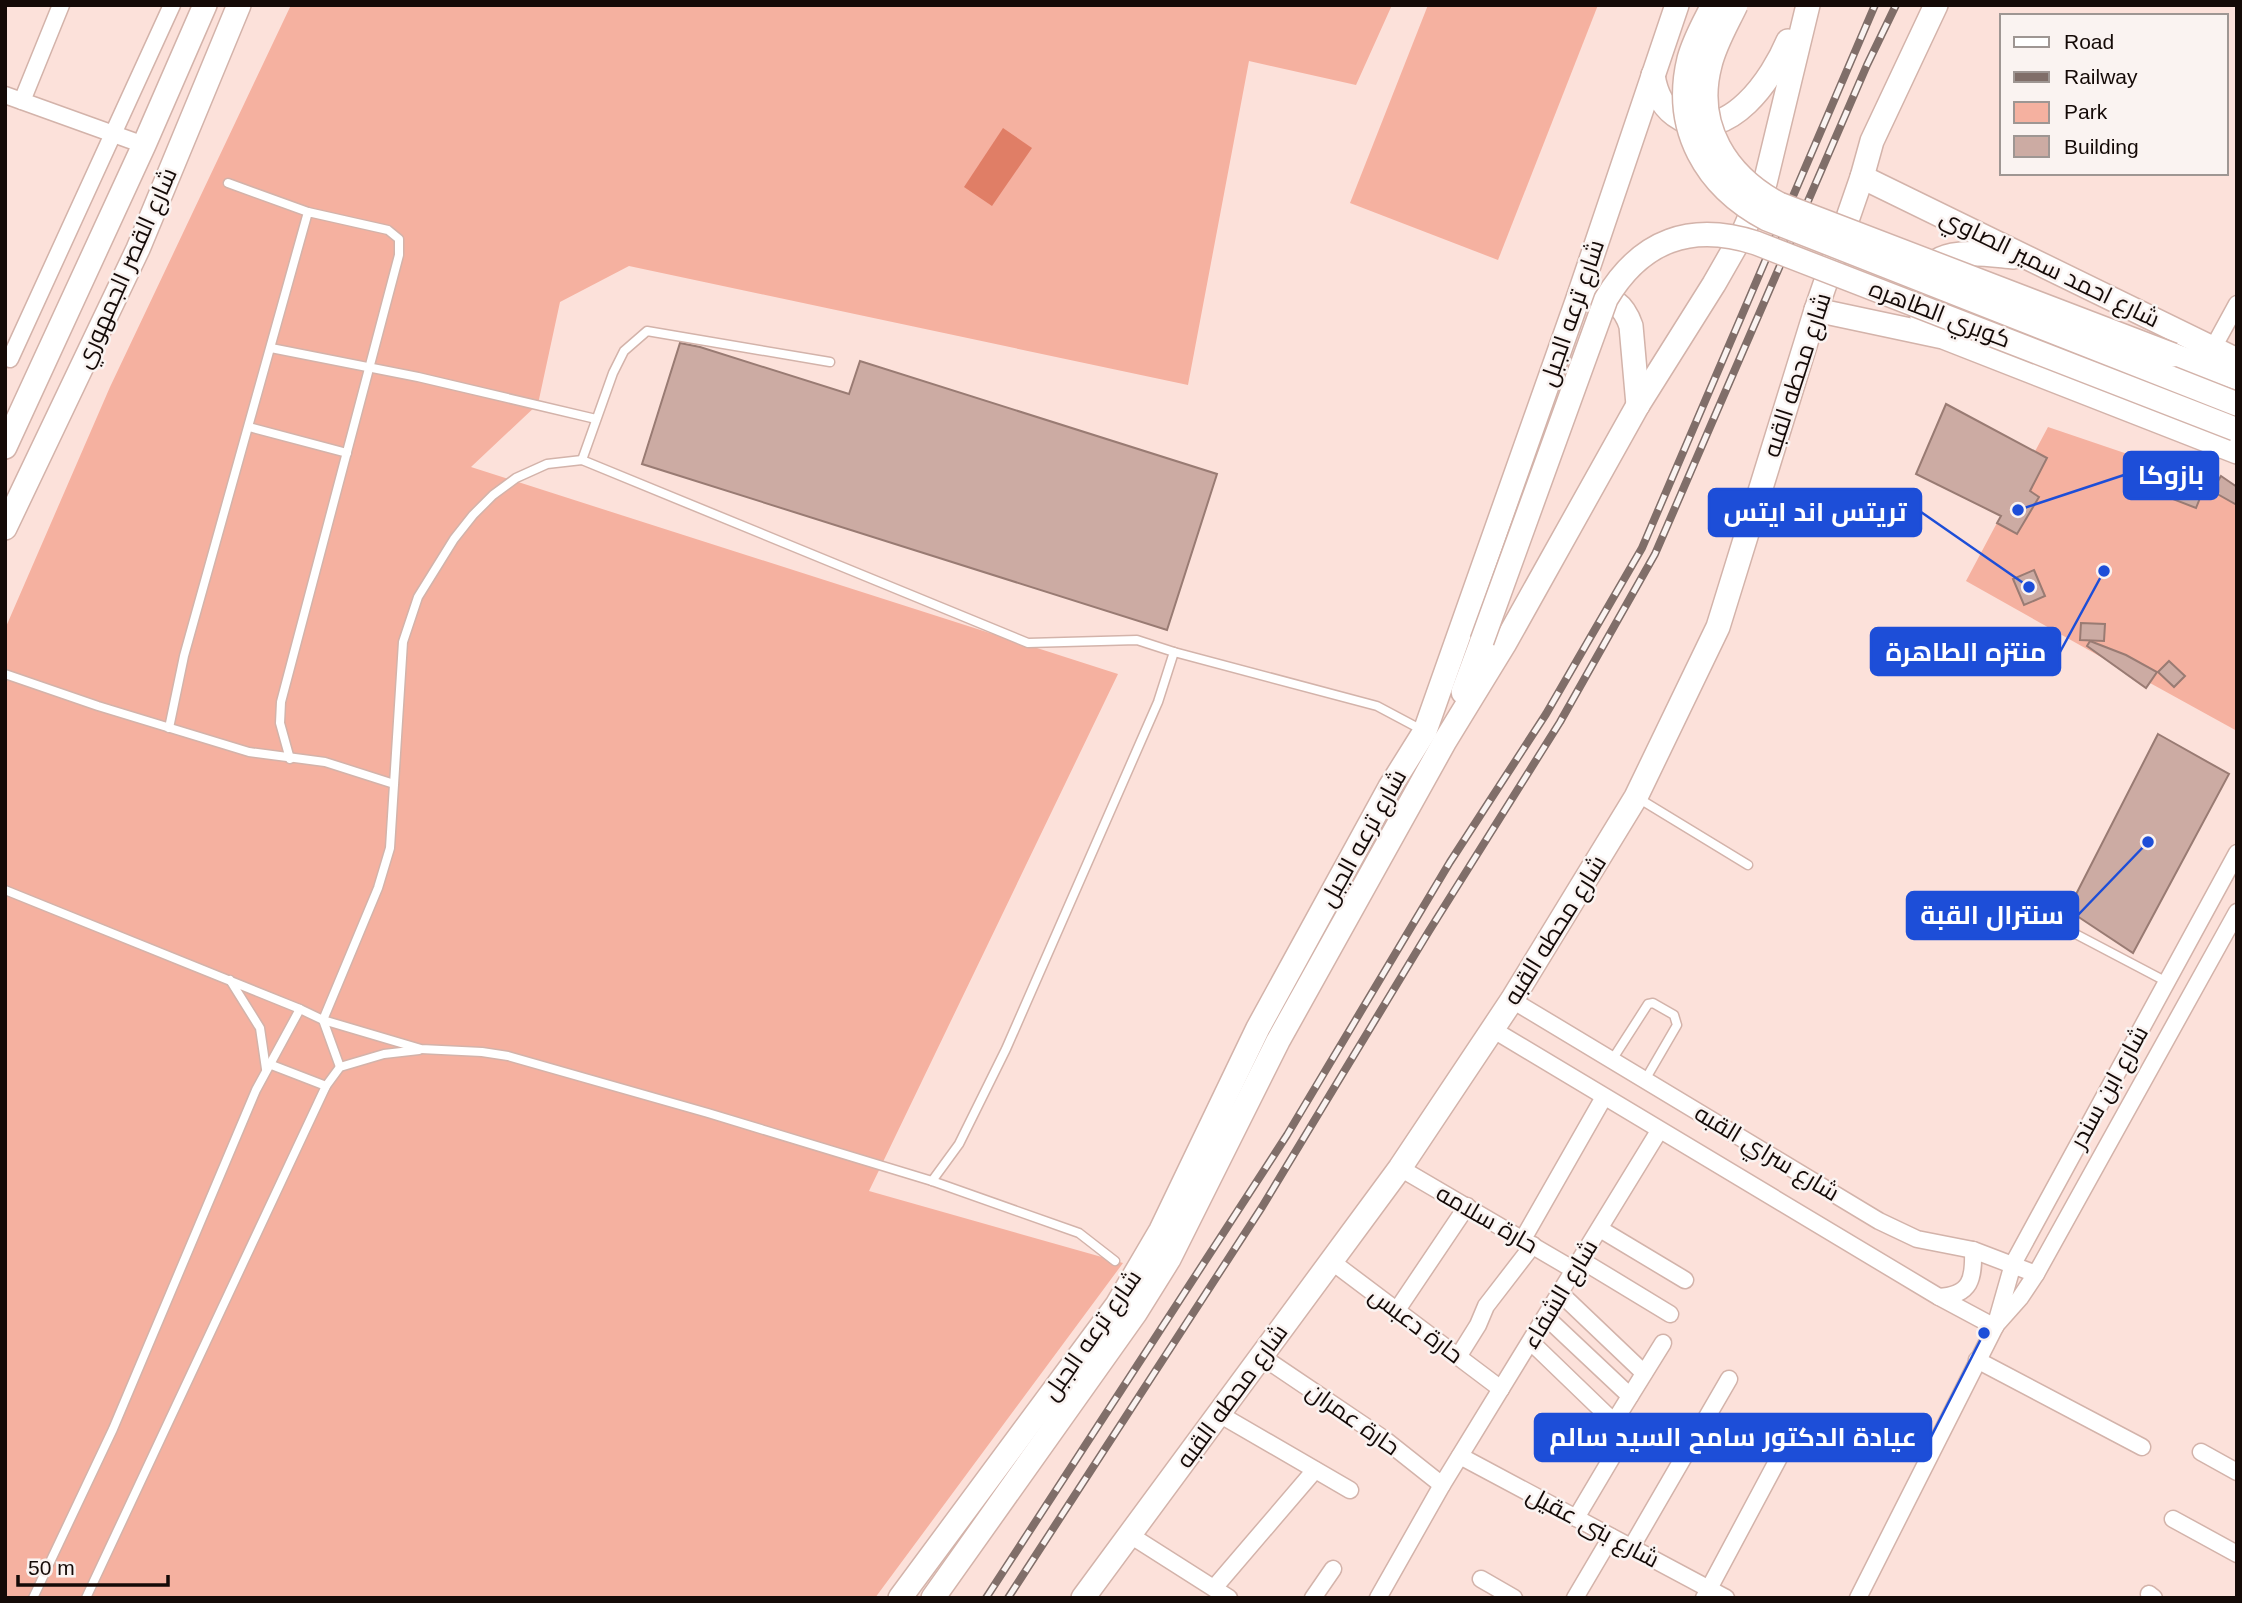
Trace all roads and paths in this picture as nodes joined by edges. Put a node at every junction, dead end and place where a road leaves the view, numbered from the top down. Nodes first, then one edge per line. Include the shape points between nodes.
1 (61, 5) edge
2 (172, 5) edge
3 (205, 5) edge
4 (239, 5) edge
5 (1677, 5) edge
6 (1713, 5) edge
7 (1736, 5) edge
8 (1806, 5) edge
9 (1936, 5) edge
10 (1653, 75) junction
11 (5, 95) edge
12 (22, 101) junction
13 (113, 134) junction
14 (144, 145) junction
15 (1862, 177) junction
16 (228, 183) dead end
17 (308, 212) junction
18 (2028, 257) junction
19 (1577, 301) junction
20 (2237, 304) edge
21 (1816, 310) junction
22 (1942, 337) junction
23 (271, 348) junction
24 (2213, 348) junction
25 (10, 359) dead end
26 (2237, 360) edge
27 (830, 362) dead end
28 (370, 367) junction
29 (2237, 378) edge
30 (2237, 404) edge
31 (1638, 405) junction
32 (596, 419) junction
33 (249, 427) junction
34 (2236, 429) edge
35 (8, 434) edge
36 (2237, 452) edge
37 (347, 453) junction
38 (582, 460) junction
39 (5, 528) edge
40 (1482, 641) joint
41 (1174, 652) junction
42 (5, 674) edge
43 (169, 728) junction
44 (1435, 736) junction
45 (290, 759) junction
46 (394, 784) junction
47 (1636, 797) junction
48 (2237, 853) edge
49 (1748, 864) dead end
50 (5, 890) edge
51 (2237, 912) edge
52 (2049, 920) dead end
53 (230, 979) junction
54 (2166, 982) junction
55 (1512, 999) junction
56 (300, 1009) junction
57 (323, 1020) junction
58 (1492, 1029) junction
59 (421, 1049) junction
60 (1612, 1060) junction
61 (340, 1067) junction
62 (268, 1068) junction
63 (1645, 1080) junction
64 (326, 1086) junction
65 (1604, 1097) junction
66 (1660, 1131) junction
67 (1400, 1168) junction
68 (932, 1181) junction
69 (1467, 1206) junction
70 (1600, 1228) junction
71 (1528, 1242) junction
72 (1973, 1250) junction
73 (1115, 1261) dead end
74 (1331, 1261) junction
75 (2013, 1264) junction
76 (1577, 1265) junction
77 (2036, 1274) junction
78 (1685, 1280) dead end
79 (1560, 1293) junction
80 (1939, 1297) junction
81 (1397, 1310) junction
82 (1670, 1314) dead end
83 (1546, 1317) junction
84 (1994, 1327) junction
85 (1531, 1342) junction
86 (1663, 1343) dead end
87 (1261, 1356) junction
88 (1458, 1357) junction
89 (1977, 1360) junction
90 (1644, 1373) junction
91 (1729, 1380) dead end
92 (1501, 1390) junction
93 (1630, 1396) junction
94 (1219, 1414) junction
95 (1797, 1424) dead end
96 (1620, 1427) junction
97 (2142, 1447) dead end
98 (1648, 1449) dead end
99 (2201, 1452) dead end
100 (1460, 1456) junction
101 (1315, 1470) junction
102 (2237, 1472) edge
103 (1442, 1485) junction
104 (1350, 1490) dead end
105 (1576, 1518) junction
106 (2173, 1519) dead end
107 (1130, 1535) junction
108 (1611, 1537) junction
109 (1632, 1548) junction
110 (2237, 1555) edge
111 (1333, 1569) dead end
112 (1481, 1579) dead end
113 (1214, 1588) junction
114 (1707, 1594) edge
115 (33, 1598) edge
116 (86, 1598) edge
117 (900, 1598) edge
118 (933, 1598) edge
119 (1083, 1598) edge
120 (1229, 1598) edge
121 (1313, 1598) edge
122 (1378, 1598) edge
123 (1514, 1598) edge
124 (1575, 1598) edge
125 (1726, 1598) edge
126 (1858, 1598) edge

1 - 12 street
2 - 13 street
3 - 14 main road, شارع القصر الجمهوري
4 - 39 main road, شارع القصر الجمهوري via 138,250
5 - 10 main road, شارع ترعه الجبل
6 - 30 main road, كوبري الطاهره, bridge via 1689,57 1687,121 1715,180 1748,209
7 - 29 main road, كوبري الطاهره, bridge via 1710,65 1707,113 1725,158 1758,193
8 - 10 main road via 1779,62 1748,102 1715,124 1685,121 1672,114 1662,103
8 - 31 main road, شارع ترعه الجبل via 1765,183 1742,234
9 - 15 main road, شارع محطه القبه via 1872,141
10 - 19 main road, شارع ترعه الجبل
11 - 12 street
12 - 13 street
13 - 14 street
13 - 25 street
14 - 35 main road, شارع القصر الجمهوري
15 - 18 main road, شارع احمد سمير الصاوي
15 - 21 main road, شارع محطه القبه
16 - 17 lane
17 - 23 lane
17 - 28 lane via 388,230 399,239 399,255
18 - 22 main road via 1950,254 1927,269 1920,280 1918,307 1931,330
18 - 24 main road, شارع احمد سمير الصاوي
19 - 31 main road via 1586,295 1610,298 1627,314 1632,326
19 - 44 main road, شارع ترعه الجبل
20 - 24 street
21 - 22 main road
21 - 47 main road, شارع محطه القبه via 1718,627
22 - 36 main road
23 - 28 lane
23 - 33 lane
24 - 26 main road, شارع احمد سمير الصاوي
27 - 32 lane via 648,331 624,351
28 - 32 lane
28 - 37 lane
31 - 44 main road, شارع ترعه الجبل via 1505,643
32 - 38 lane
33 - 37 lane
33 - 43 lane via 184,656
34 - 40 main road, كوبري الطاهره, bridge via 1756,243 1713,233 1670,240 1632,263 1606,299
37 - 45 lane via 281,702 280,723
38 - 41 lane via 1028,643 1137,640
38 - 46 lane via 547,464 493,495 454,539 418,597 403,642
40 - 44 main road, شارع ترعه الجبل
41 - 44 lane via 1377,706
41 - 68 lane via 1158,702 1006,1049 959,1144
42 - 43 lane
43 - 45 lane
44 - 117 main road, شارع ترعه الجبل via 1390,787 1258,1028 1161,1230 1118,1305
44 - 118 main road, شارع ترعه الجبل via 1169,1259
45 - 46 lane via 325,762
46 - 57 lane via 386,869
47 - 49 lane
47 - 55 main road, شارع محطه القبه
48 - 54 street, شارع ابن سندر
50 - 53 lane
51 - 77 street, شارع ابن سندر
52 - 54 lane
53 - 56 lane
53 - 62 lane via 260,1028
54 - 75 street, شارع ابن سندر
55 - 58 main road, شارع محطه القبه
55 - 60 street, شارع سراي القبه
56 - 57 lane
56 - 62 lane
57 - 59 lane
57 - 61 lane
58 - 65 street, شارع سراي القبه
58 - 67 main road, شارع محطه القبه
59 - 61 lane
59 - 68 lane via 508,1056
60 - 63 street, شارع سراي القبه
60 - 63 lane via 1648,1004 1666,1010 1677,1018 1677,1025
61 - 64 lane
62 - 64 lane
62 - 115 lane via 113,1429
63 - 72 street, شارع سراي القبه via 1879,1221 1917,1239
64 - 116 lane
65 - 66 street, شارع سراي القبه
65 - 71 street
66 - 70 street, شارع الشفاء
66 - 80 street, شارع سراي القبه
67 - 69 street, حارة سلامه
67 - 74 main road, شارع محطه القبه
68 - 73 lane via 1079,1233
69 - 71 street, حارة سلامه
69 - 81 street
70 - 76 street, شارع الشفاء
70 - 78 street
71 - 76 street, حارة سلامه
71 - 88 street
72 - 75 street, شارع سراي القبه
72 - 80 street via 1970,1281 1962,1292
74 - 81 street, حارة دعبس
74 - 87 main road, شارع محطه القبه
75 - 77 street, شارع سراي القبه
75 - 84 street, شارع ابن سندر
76 - 79 street, شارع الشفاء
76 - 82 street, حارة سلامه
77 - 84 street, شارع ابن سندر
79 - 83 street, شارع الشفاء
79 - 90 street
80 - 84 street, شارع سراي القبه
81 - 88 street, حارة دعبس
83 - 85 street, شارع الشفاء
83 - 93 street
84 - 89 street, شارع ابن سندر
85 - 92 street, شارع الشفاء
85 - 96 street
86 - 90 street
87 - 94 main road, شارع محطه القبه
87 - 103 street, حارة عمران
88 - 92 street, حارة دعبس
89 - 97 street
89 - 126 street, شارع ابن سندر
90 - 93 street
91 - 109 street
92 - 100 street, شارع الشفاء
93 - 96 street
94 - 101 street
94 - 107 main road, شارع محطه القبه
95 - 114 street
96 - 98 street
96 - 105 street
99 - 102 street
100 - 103 street, شارع الشفاء
100 - 105 street, شارع بنى عقيل
101 - 104 street
101 - 113 street
103 - 122 street, شارع الشفاء
105 - 108 street, شارع بنى عقيل
106 - 110 street
107 - 113 street
107 - 119 main road, شارع محطه القبه
108 - 109 street, شارع بنى عقيل
108 - 124 street
109 - 114 street, شارع بنى عقيل
111 - 121 street
112 - 123 street
113 - 120 street
114 - 125 street, شارع بنى عقيل

